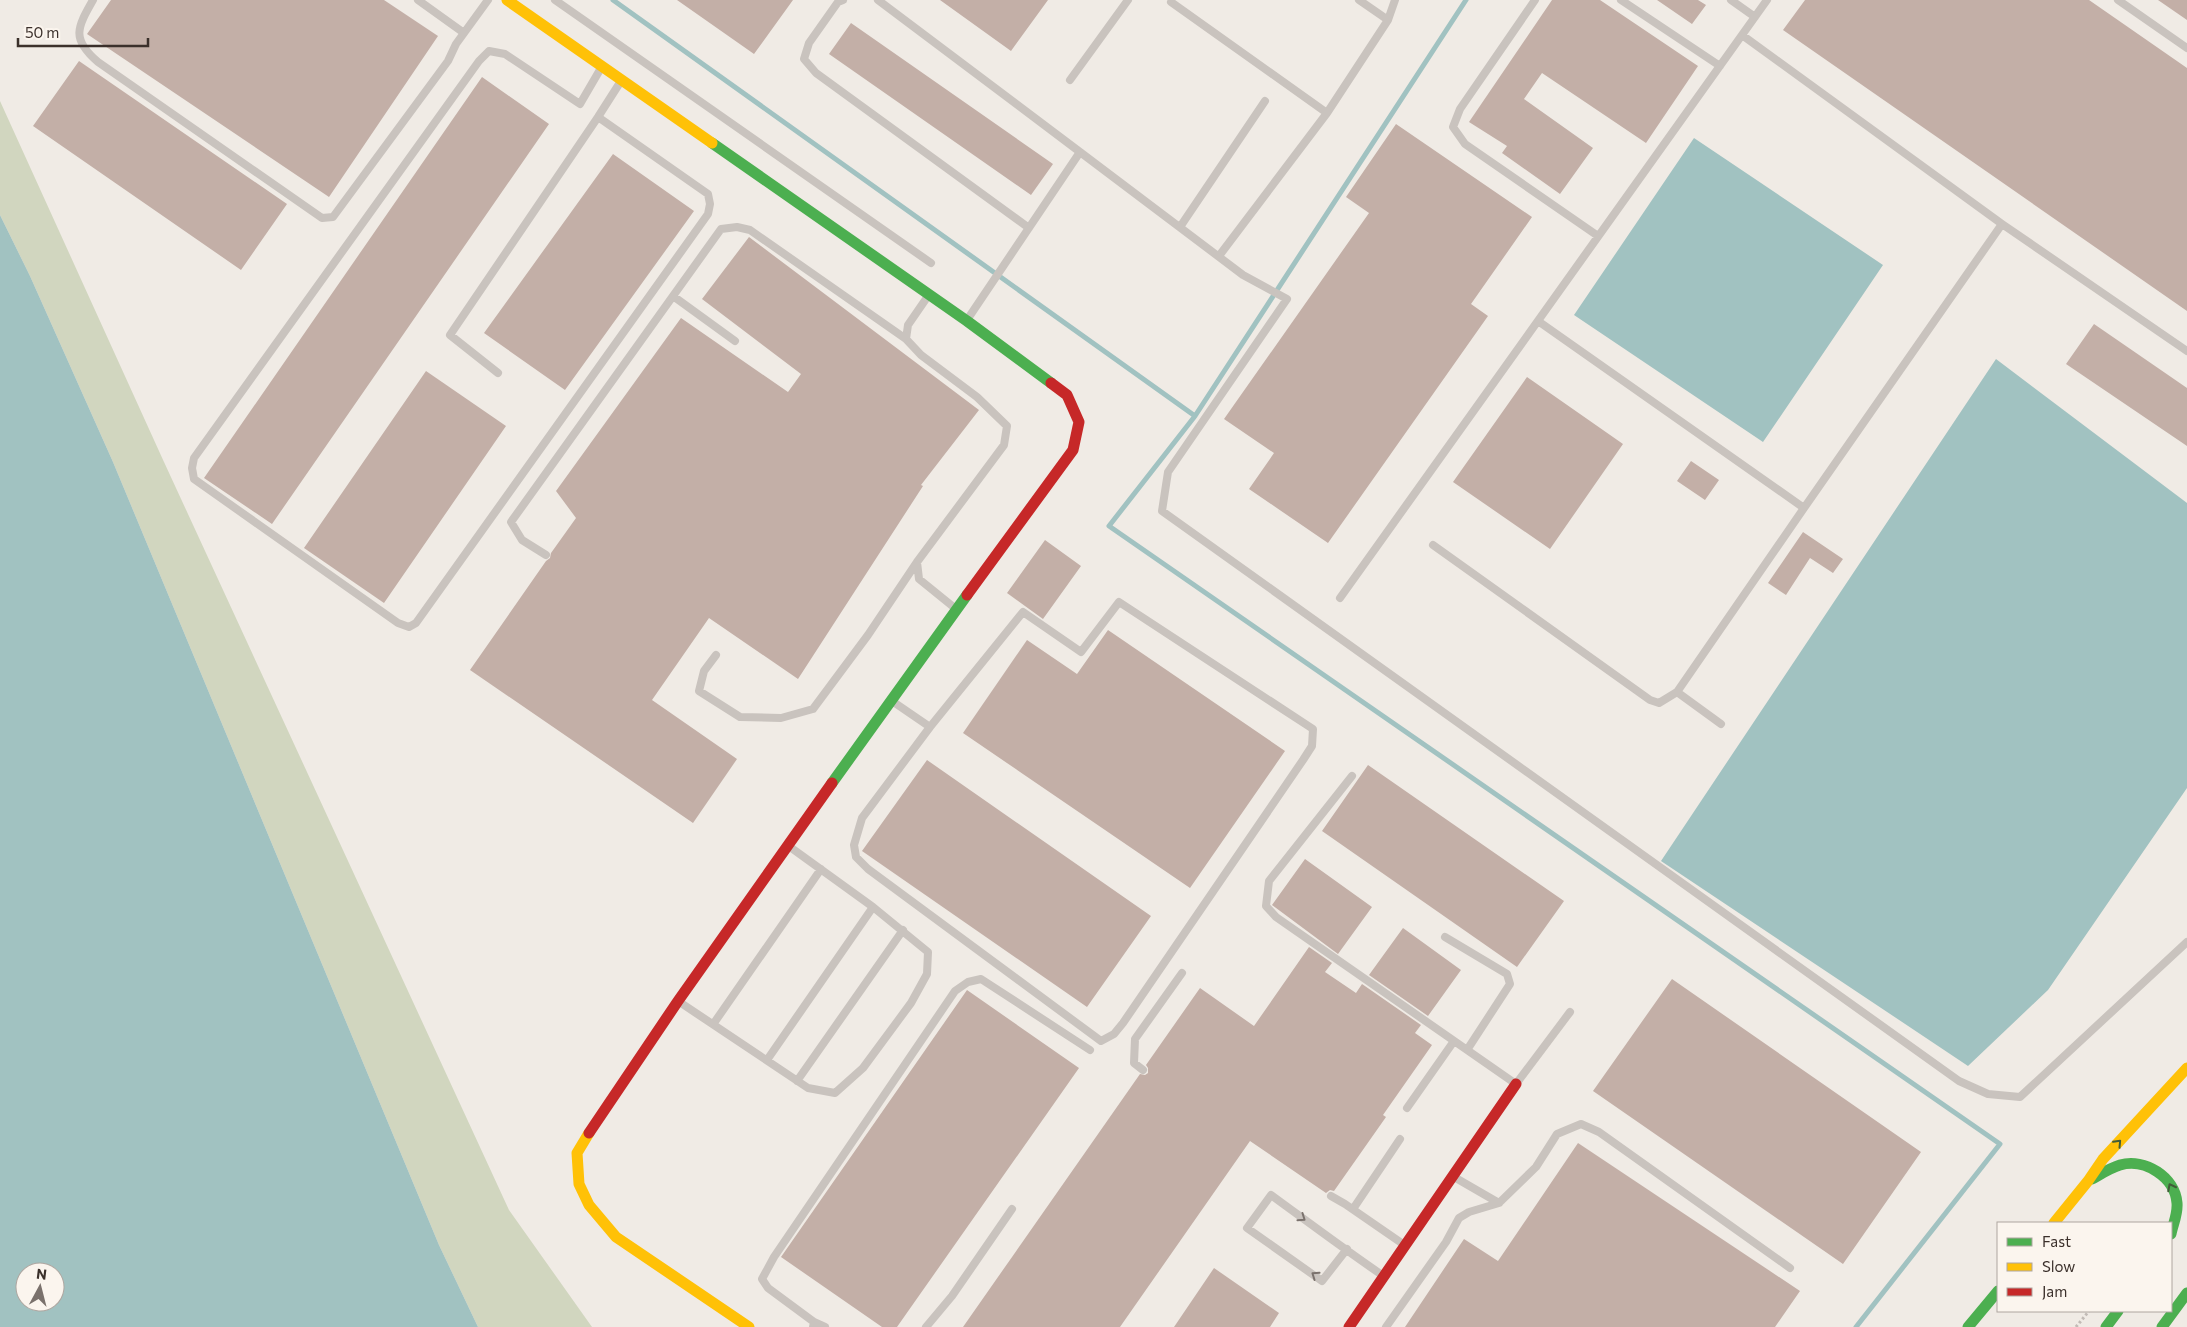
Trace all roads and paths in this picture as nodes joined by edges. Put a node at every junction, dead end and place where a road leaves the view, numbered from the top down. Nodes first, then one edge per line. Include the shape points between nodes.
1 (93, 0) edge
2 (418, 0) edge
3 (488, 0) edge
4 (507, 0) edge
5 (555, 0) edge
6 (843, 0) edge
7 (878, 0) edge
8 (1128, 0) edge
9 (1358, 0) edge
10 (1395, 0) edge
11 (1535, 0) edge
12 (1622, 0) edge
13 (1731, 0) edge
14 (1767, 0) edge
15 (2118, 0) edge
16 (1171, 2) dead end
17 (1631, 3) edge
18 (1754, 17) junction
19 (1388, 20) junction
20 (464, 33) junction
21 (1742, 35) junction
22 (2187, 48) edge
23 (1720, 66) junction
24 (602, 67) junction
25 (621, 80) junction
26 (1070, 80) dead end
27 (1265, 101) dead end
28 (1327, 113) junction
29 (598, 117) junction
30 (1080, 152) junction
31 (2002, 224) junction
32 (1180, 227) junction
33 (1029, 228) junction
34 (1598, 236) junction
35 (1219, 256) junction
36 (931, 264) dead end
37 (930, 295) junction
38 (673, 296) junction
39 (967, 321) junction
40 (1538, 321) junction
41 (906, 339) junction
42 (735, 341) dead end
43 (2187, 351) edge
44 (498, 373) dead end
45 (1804, 508) junction
46 (1433, 545) dead end
47 (546, 555) dead end
48 (917, 562) junction
49 (1340, 598) dead end
50 (957, 609) junction
51 (716, 655) dead end
52 (1677, 692) junction
53 (890, 700) junction
54 (1721, 724) dead end
55 (930, 727) junction
56 (1352, 776) dead end
57 (788, 846) junction
58 (821, 870) junction
59 (873, 907) junction
60 (903, 930) junction
61 (1445, 937) dead end
62 (2187, 942) edge
63 (1182, 973) dead end
64 (678, 1001) junction
65 (1570, 1012) dead end
66 (714, 1024) junction
67 (1454, 1041) junction
68 (1090, 1050) dead end
69 (1467, 1050) junction
70 (767, 1060) junction
71 (2187, 1068) edge
72 (1143, 1070) dead end
73 (797, 1080) junction
74 (1516, 1084) junction
75 (1407, 1108) dead end
76 (1400, 1139) dead end
77 (1452, 1176) junction
78 (2088, 1181) junction
79 (1331, 1196) dead end
80 (1499, 1203) junction
81 (1012, 1209) dead end
82 (1353, 1209) junction
83 (2055, 1222) edge
84 (2186, 1224) edge
85 (2172, 1230) edge
86 (2172, 1240) edge
87 (1405, 1246) junction
88 (1347, 1249) junction
89 (1790, 1268) dead end
90 (1384, 1276) junction
91 (1997, 1293) edge
92 (2187, 1293) edge
93 (2088, 1312) edge
94 (2117, 1312) edge
95 (814, 1324) edge
96 (749, 1327) edge
97 (825, 1327) edge
98 (926, 1327) edge
99 (1349, 1327) edge
100 (1386, 1327) edge
101 (1968, 1327) edge
102 (2076, 1327) edge
103 (2106, 1327) edge
104 (2162, 1327) edge

1 - 20 lane via 81,21 79,36 84,50 322,218 333,217 448,61
2 - 20 lane
3 - 20 lane
4 - 24 main road
5 - 36 lane
6 - 33 lane via 838,2 809,44 804,59 816,73
7 - 30 lane
8 - 26 lane
9 - 19 lane
10 - 19 lane
11 - 34 lane via 1460,108 1453,127 1465,144
12 - 17 lane
13 - 18 lane
14 - 18 lane
15 - 22 lane
16 - 28 lane
17 - 23 lane
18 - 21 lane
19 - 28 lane
21 - 23 lane
21 - 31 lane
23 - 34 lane
24 - 25 main road
24 - 29 lane via 580,104 505,54 489,51 194,458 194,479 398,623 409,627 416,623 708,214 708,194
25 - 29 lane
25 - 37 main road
27 - 32 lane
28 - 35 lane
29 - 44 lane via 450,335
30 - 32 lane
30 - 33 lane
31 - 43 lane
31 - 45 lane
32 - 35 lane
33 - 39 lane
34 - 40 lane
35 - 62 lane via 1243,275 1287,299 1168,472 1162,512 1958,1081 1988,1094 2020,1097
37 - 39 main road
37 - 41 lane via 908,325
38 - 41 lane via 721,229 737,227 750,230
38 - 42 lane
38 - 47 lane via 511,522 522,540
39 - 50 main road via 1067,394 1079,422 1073,450
40 - 45 lane
40 - 49 lane
41 - 48 lane via 921,355 977,396 1007,426 1004,445
45 - 52 lane
46 - 52 lane via 1650,700 1660,703
48 - 50 lane via 919,579
48 - 51 lane via 814,709 781,718 740,717 699,691 704,671
50 - 53 main road
52 - 54 lane
53 - 55 lane
53 - 57 main road
55 - 55 lane via 862,818 854,845 856,857 1101,1040 1114,1034 1123,1023 1303,760 1312,746 1313,730 1119,602 1081,652 1023,612
56 - 67 lane via 1269,881 1266,906 1276,917
57 - 58 lane
57 - 64 main road
58 - 59 lane
58 - 66 lane
59 - 60 lane
59 - 70 lane
60 - 73 lane
60 - 73 lane via 928,952 927,974 911,1003 863,1068 835,1093 808,1088
61 - 69 lane via 1507,974 1510,984
63 - 72 lane via 1135,1039 1134,1063
64 - 66 lane
64 - 96 main road via 577,1153 579,1184 589,1205 616,1237
65 - 74 lane
66 - 70 lane
67 - 69 lane
67 - 75 lane
68 - 95 lane via 982,979 968,982 955,991 762,1279 768,1288
69 - 74 lane
70 - 73 lane
78 -> 71 main road via 2103,1159
74 - 77 main road
76 - 82 lane
77 - 80 lane
77 - 87 main road
78 - 83 main road
85 -> 78 main road via 2176,1212 2175,1194 2159,1172 2125,1163
79 - 82 lane
80 - 89 lane via 1536,1167 1557,1134 1581,1124 1599,1132
80 - 100 lane via 1459,1218 1446,1242
81 - 98 lane via 952,1296
82 - 87 lane
84 - 86 main road
87 - 90 main road
88 -> 88 lane via 1322,1281 1247,1228 1270,1195
88 - 90 lane
90 - 99 main road
91 - 101 main road
92 - 104 main road
93 - 102 path
94 - 103 main road
95 - 97 lane

